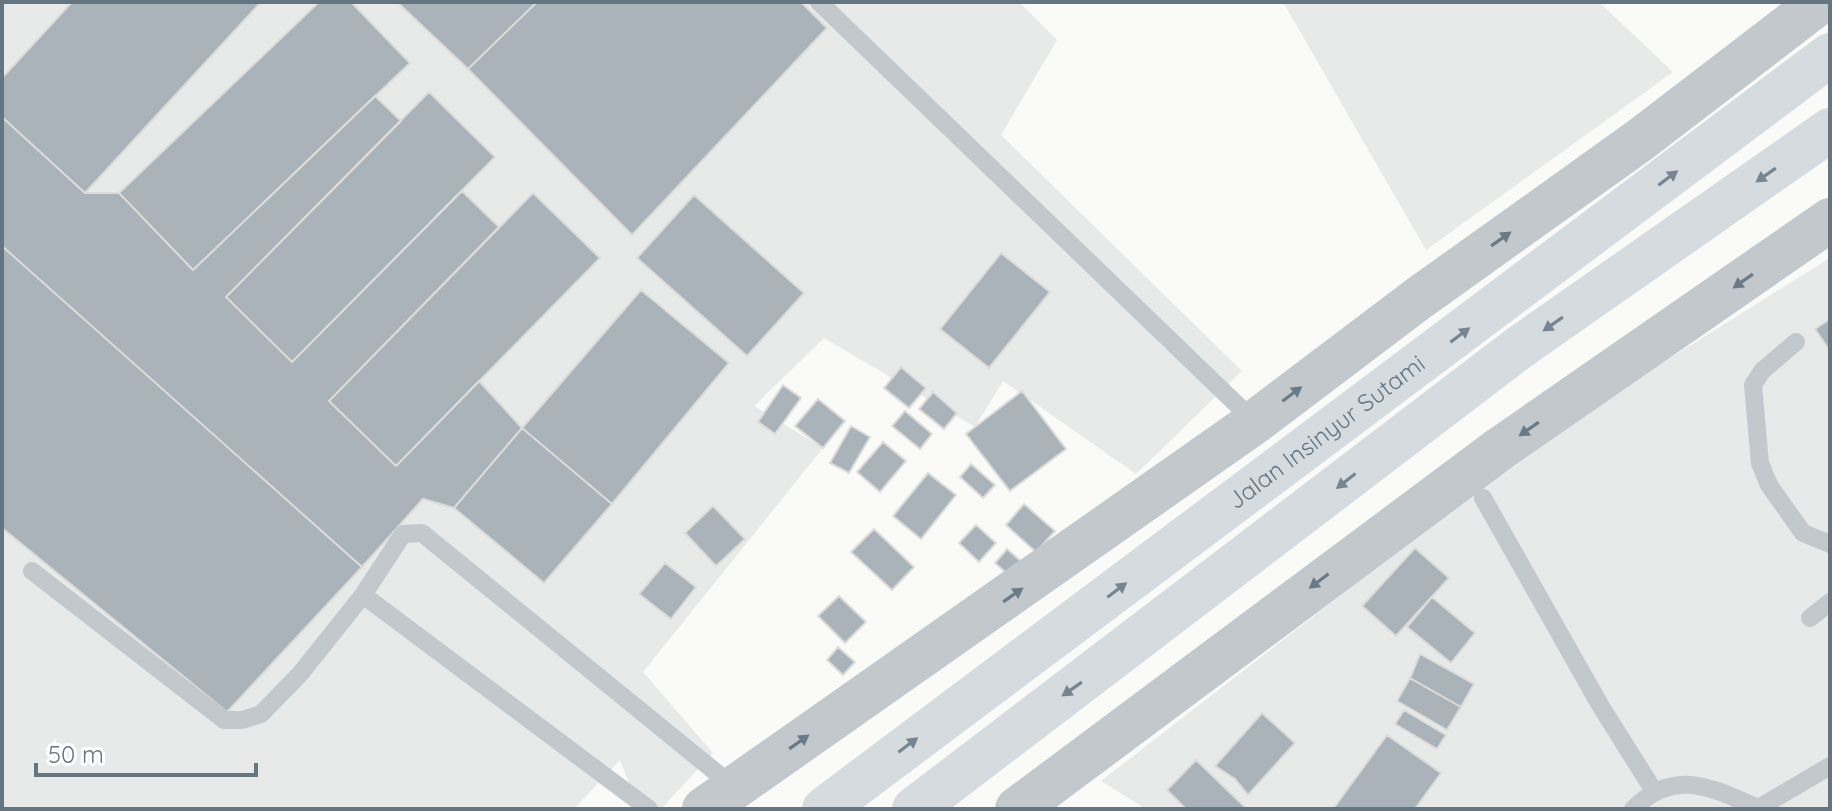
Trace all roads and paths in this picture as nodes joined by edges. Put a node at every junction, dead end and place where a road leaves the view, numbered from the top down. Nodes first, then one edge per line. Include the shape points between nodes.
1 (819, 2) edge
2 (1820, 2) edge
3 (1830, 55) edge
4 (1830, 130) edge
5 (1830, 220) edge
6 (1796, 342) dead end
7 (1255, 422) junction
8 (1483, 498) dead end
9 (1830, 544) edge
10 (32, 571) dead end
11 (363, 595) junction
12 (1830, 602) edge
13 (1810, 618) dead end
14 (1830, 766) edge
15 (1654, 791) junction
16 (719, 798) edge
17 (1757, 808) edge
18 (649, 809) edge
19 (824, 809) edge
20 (914, 809) edge
21 (1017, 809) edge
22 (1633, 809) edge

1 - 7 lane
7 -> 2 street
19 -> 3 highway, Jalan Insinyur Sutami
4 -> 20 highway, Jalan Insinyur Sutami via 1520,347
5 -> 21 street via 1437,494
6 - 9 lane via 1753,385 1760,463 1803,533
16 -> 7 street
8 - 15 lane
10 - 11 lane via 224,720 261,714
11 - 16 lane via 403,534 422,533
11 - 18 lane
12 - 13 lane
14 - 17 lane
15 - 17 lane via 1693,784
15 - 22 lane

